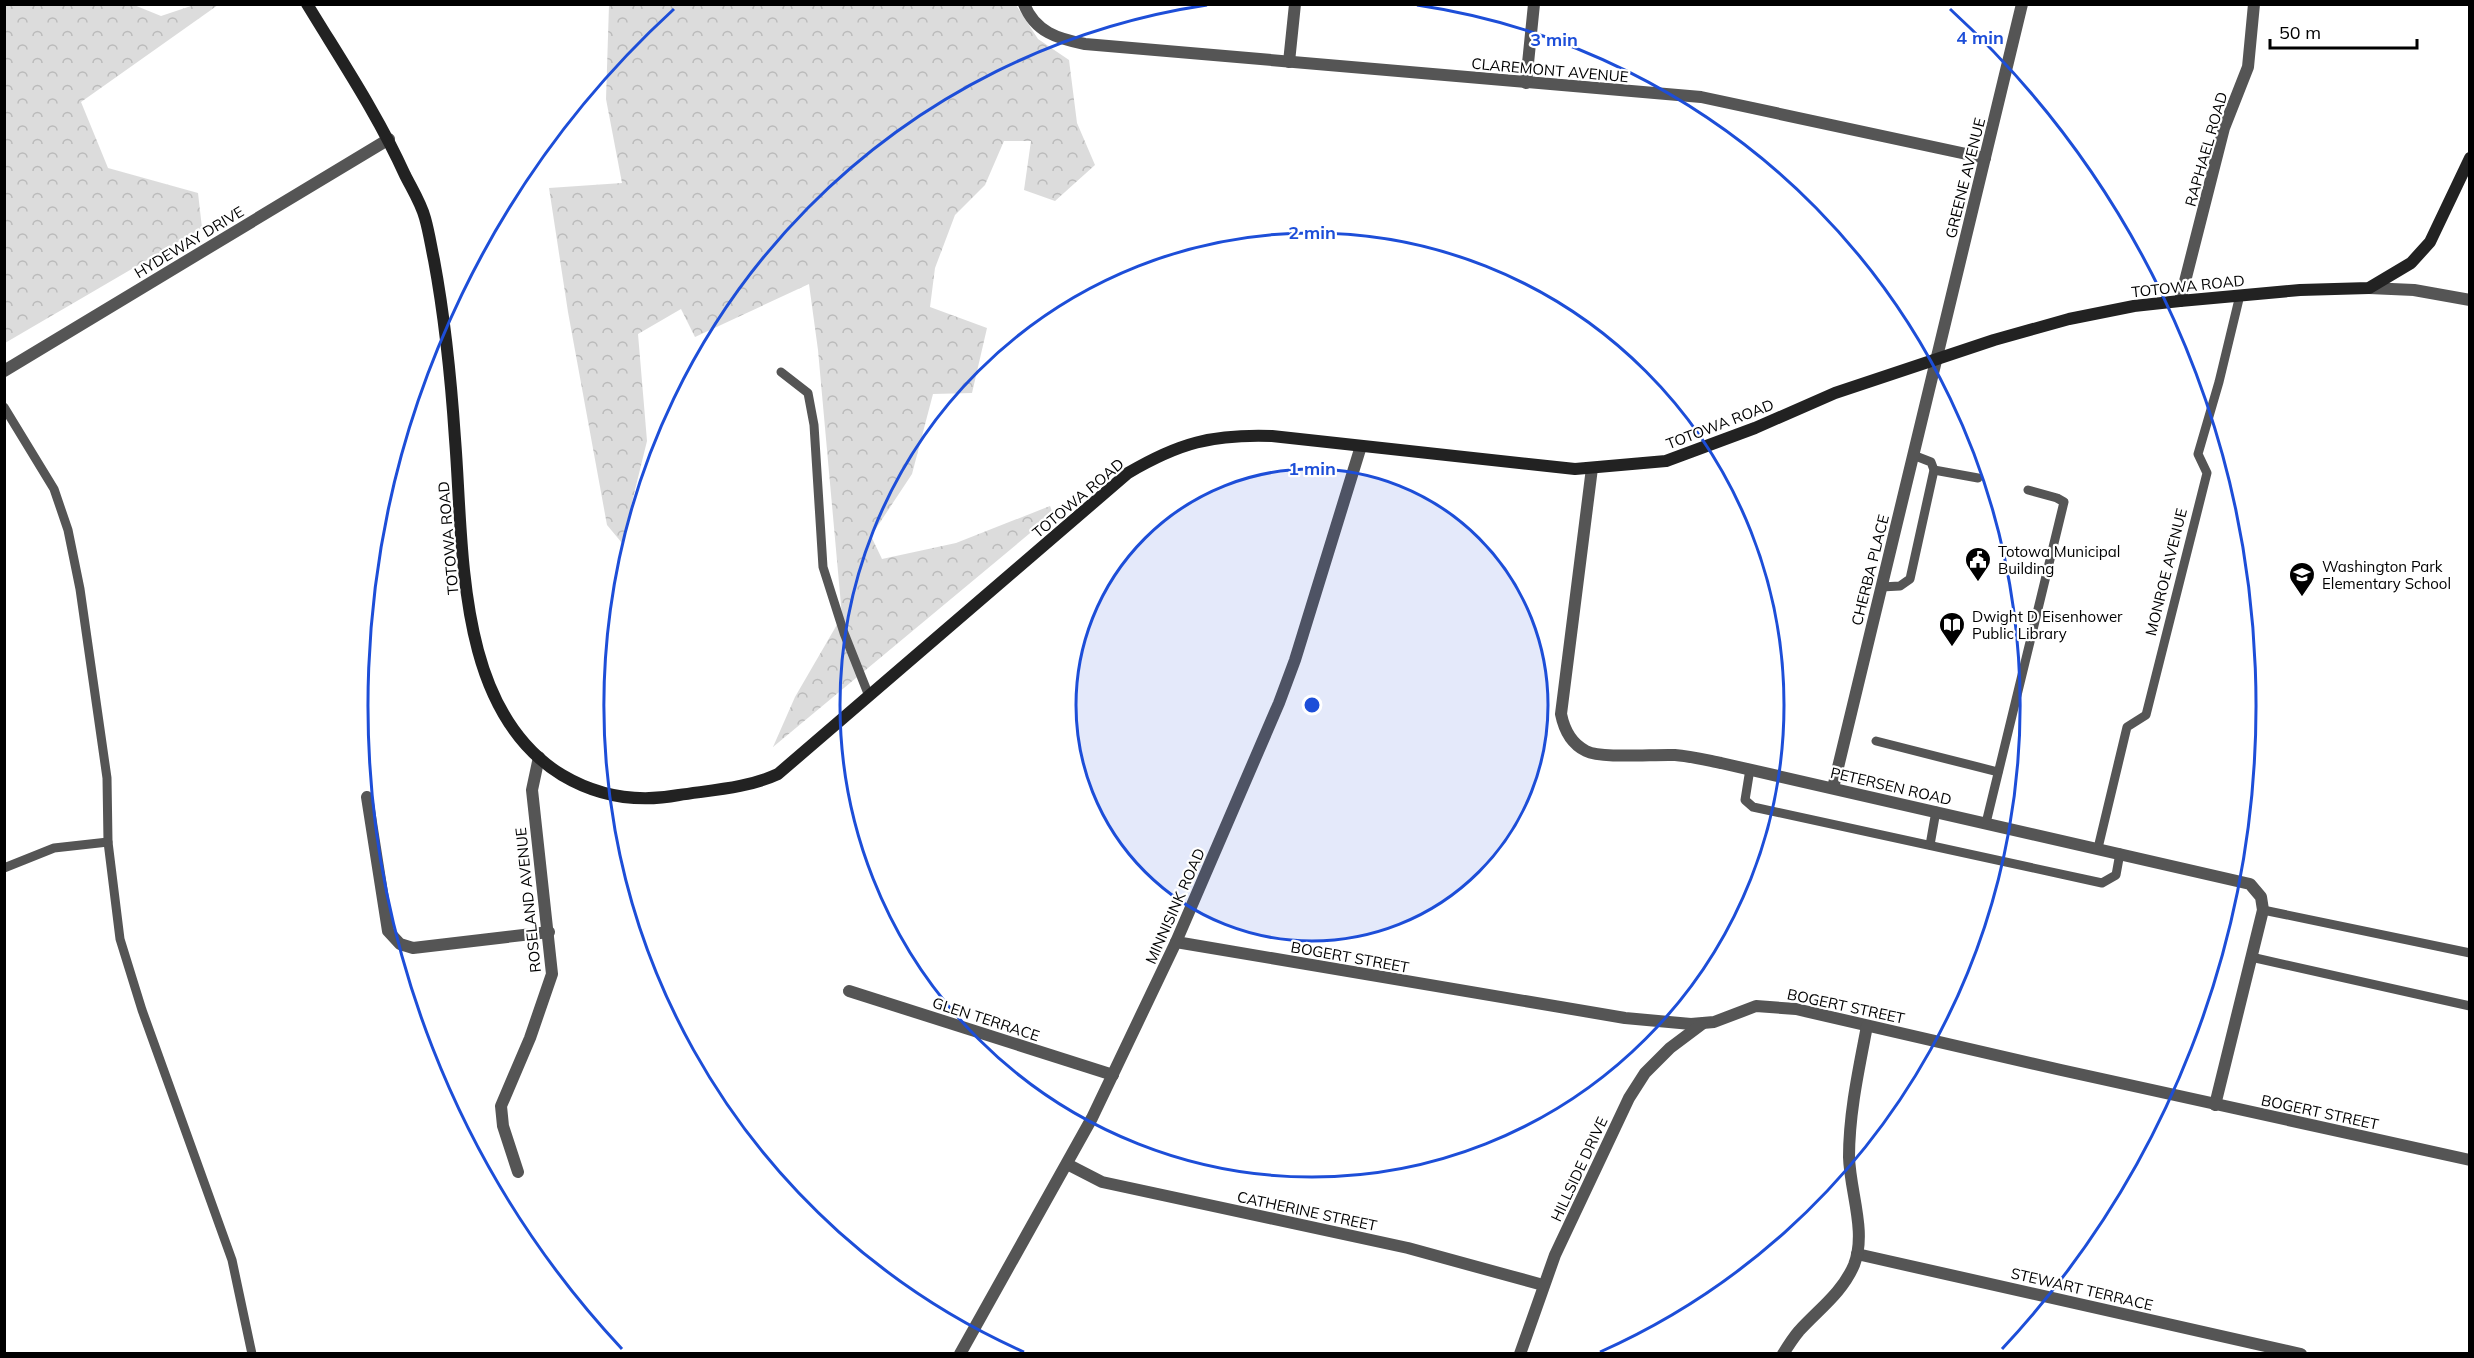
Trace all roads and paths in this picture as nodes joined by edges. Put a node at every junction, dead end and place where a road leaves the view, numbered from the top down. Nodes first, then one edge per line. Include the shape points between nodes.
1 (307, 4) edge
2 (1024, 4) edge
3 (1295, 4) edge
4 (1534, 4) edge
5 (2022, 4) edge
6 (2254, 4) edge
7 (1289, 62) junction
8 (1526, 83) junction
9 (389, 139) junction
10 (1985, 158) junction
11 (2469, 158) edge
12 (2369, 288) junction
13 (2240, 295) junction
14 (2469, 300) edge
15 (2180, 301) junction
16 (1936, 359) junction
17 (4, 371) edge
18 (780, 372) dead end
19 (4, 407) edge
20 (1361, 446) junction
21 (1913, 455) junction
22 (1592, 468) junction
23 (1934, 470) junction
24 (1978, 478) dead end
25 (2028, 490) dead end
26 (1881, 587) junction
27 (869, 696) junction
28 (1876, 741) dead end
29 (539, 757) junction
30 (1750, 769) junction
31 (1998, 772) junction
32 (1833, 788) junction
33 (367, 797) dead end
34 (1936, 811) junction
35 (1986, 823) junction
36 (108, 842) junction
37 (1930, 845) junction
38 (2098, 848) junction
39 (2121, 853) junction
40 (4, 868) edge
41 (2263, 910) junction
42 (549, 932) junction
43 (1176, 942) junction
44 (2469, 953) edge
45 (2251, 957) junction
46 (849, 991) dead end
47 (2469, 1006) edge
48 (1703, 1023) junction
49 (1867, 1026) junction
50 (1113, 1075) junction
51 (2216, 1105) junction
52 (2469, 1160) edge
53 (1067, 1164) junction
54 (518, 1172) dead end
55 (1857, 1254) junction
56 (1543, 1285) junction
57 (2265, 1350) edge
58 (252, 1353) edge
59 (960, 1353) edge
60 (1520, 1353) edge
61 (1783, 1353) edge
62 (2301, 1353) edge

1 - 9 main road, TOTOWA ROAD
2 - 7 street, CLAREMONT AVENUE via 1037,27 1066,40
3 - 7 street
4 - 8 street
5 - 10 street, GREENE AVENUE
6 - 15 street, RAPHAEL ROAD via 2248,66 2224,128
7 - 8 street, CLAREMONT AVENUE
8 - 10 street, CLAREMONT AVENUE via 1701,97
9 - 17 street, HYDEWAY DRIVE
9 - 29 main road, TOTOWA ROAD via 425,217 442,300 462,563 473,627 496,700 510,726
10 - 16 street, GREENE AVENUE
11 - 12 main road, TOTOWA ROAD via 2430,242 2411,263
12 - 13 main road, TOTOWA ROAD
12 - 14 street via 2414,290
13 - 15 main road, TOTOWA ROAD
13 - 38 lane, MONROE AVENUE via 2198,454 2207,473 2146,715 2127,727
15 - 16 main road, TOTOWA ROAD via 2069,319
16 - 21 street, CHERBA PLACE
16 - 22 main road, TOTOWA ROAD via 1835,393 1666,461
18 - 27 lane via 808,393 814,425 823,567
19 - 36 lane via 54,489 68,530 107,778
20 - 22 main road, TOTOWA ROAD
20 - 27 main road, TOTOWA ROAD via 1236,435 1161,453 1128,473
20 - 43 street, MINNISINK ROAD via 1292,671
21 - 23 lane via 1931,462
21 - 26 street, CHERBA PLACE
22 - 30 street, PETERSEN ROAD via 1561,714 1564,729 1586,751 1600,755 1673,755
23 - 24 lane
23 - 26 lane via 1910,579 1899,586
25 - 31 lane via 2064,502
26 - 32 street, CHERBA PLACE
27 - 29 main road, TOTOWA ROAD via 778,774 761,781 661,799 629,798 602,794 577,784
28 - 31 lane
29 - 42 street, ROSELAND AVENUE via 532,790
30 - 32 street, PETERSEN ROAD
30 - 37 lane via 1745,800 1753,807
31 - 35 lane
32 - 34 street, PETERSEN ROAD
33 - 42 street via 388,931 400,944 413,948
34 - 35 street, PETERSEN ROAD
34 - 37 lane
35 - 38 street, PETERSEN ROAD
36 - 40 lane via 54,848
36 - 58 lane via 120,939 232,1260
37 - 39 lane via 2102,883 2116,875
38 - 39 street, PETERSEN ROAD
39 - 41 street, PETERSEN ROAD via 2250,884 2261,897
41 - 44 lane
41 - 45 street
42 - 54 street, ROSELAND AVENUE via 552,974 501,1106 503,1126
43 - 48 street, BOGERT STREET via 1625,1018
43 - 50 street, MINNISINK ROAD
45 - 47 lane
45 - 51 street
46 - 50 street, GLEN TERRACE
48 - 49 street, BOGERT STREET via 1756,1006 1774,1006
48 - 56 street, HILLSIDE DRIVE via 1670,1048 1629,1098
49 - 51 street, BOGERT STREET
49 - 55 street via 1856,1082 1849,1155 1860,1242
50 - 53 street, MINNISINK ROAD
51 - 52 street, BOGERT STREET
53 - 56 street, CATHERINE STREET via 1102,1182 1408,1248
53 - 59 street, MINNISINK ROAD
55 - 57 street, STEWART TERRACE
55 - 61 street via 1846,1282
56 - 60 street, HILLSIDE DRIVE
57 - 62 street, STEWART TERRACE

